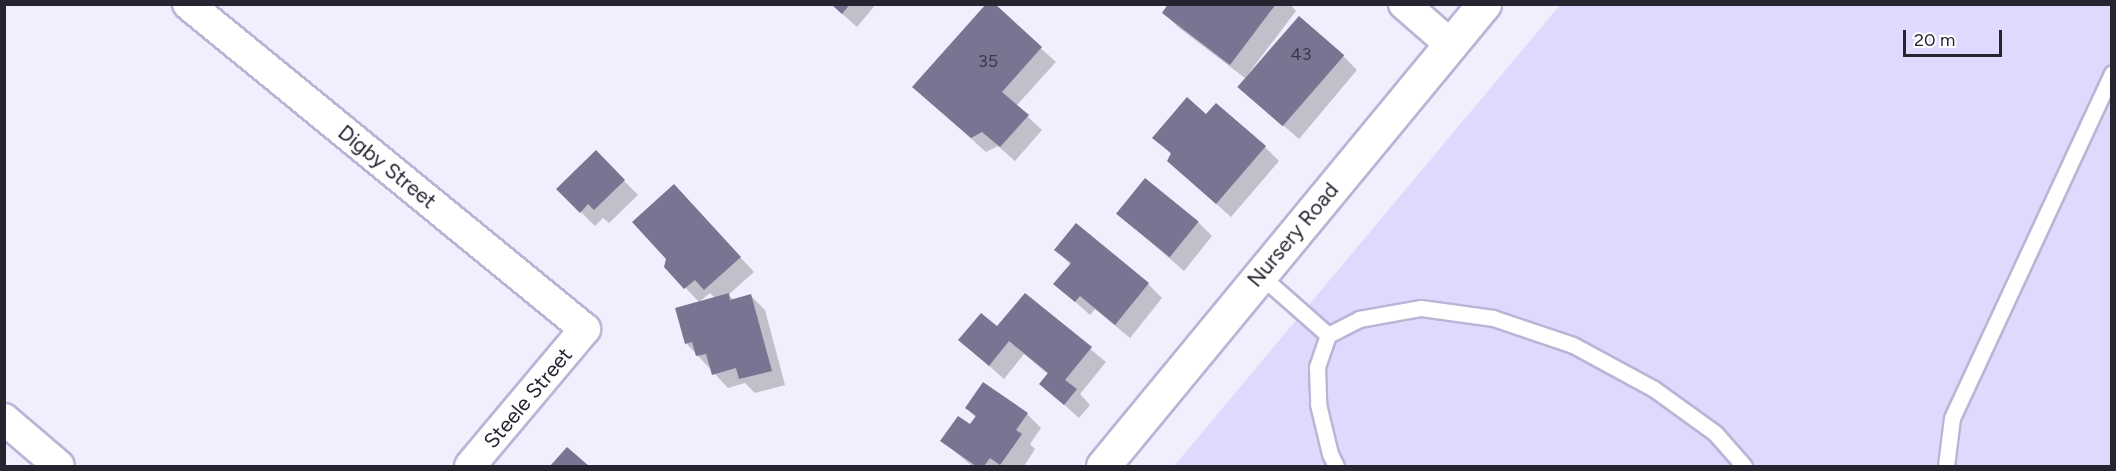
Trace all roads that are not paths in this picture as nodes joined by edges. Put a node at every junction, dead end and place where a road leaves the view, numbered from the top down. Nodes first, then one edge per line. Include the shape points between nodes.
1 (188, 4) edge
2 (1404, 4) edge
3 (1484, 4) edge
4 (1451, 45) junction
5 (2112, 73) edge
6 (1260, 275) junction
7 (585, 329) joint
8 (1328, 335) junction
9 (4, 419) edge
10 (59, 466) edge
11 (470, 466) edge
12 (1103, 466) edge
13 (1336, 466) edge
14 (1744, 466) edge
15 (1946, 466) edge

1 - 7 street, Digby Street
2 - 4 street
3 - 4 main road, Nursery Road
4 - 6 main road, Nursery Road
5 - 15 lane via 1952,418
6 - 8 lane
6 - 12 main road, Nursery Road
7 - 11 street, Steele Street
8 - 13 lane via 1317,367 1318,404
8 - 14 lane via 1359,319 1421,308 1493,318 1574,345 1654,388 1715,433
9 - 10 street

